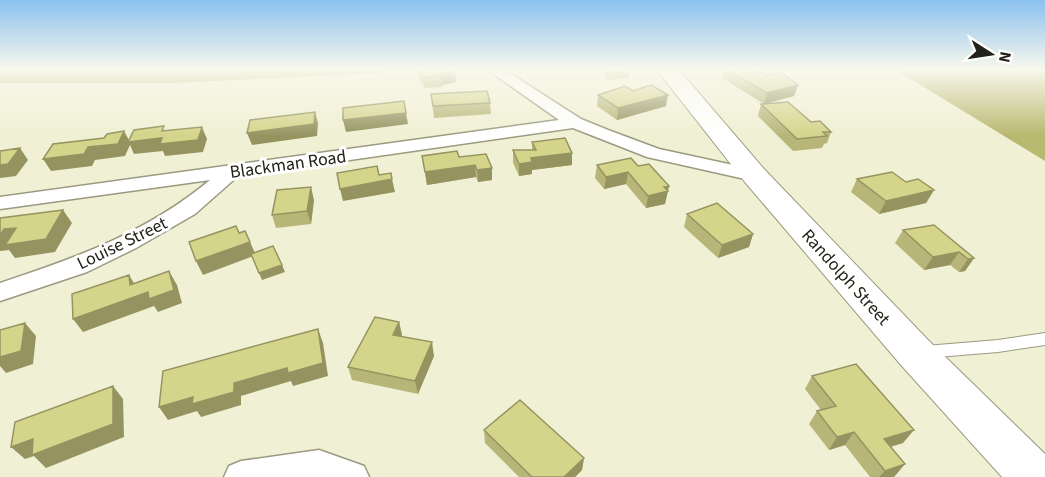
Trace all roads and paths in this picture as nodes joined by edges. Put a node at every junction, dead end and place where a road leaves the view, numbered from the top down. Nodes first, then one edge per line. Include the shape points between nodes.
1 (529, 92) edge
2 (686, 92) edge
3 (575, 123) junction
4 (231, 172) junction
5 (753, 175) junction
6 (0, 203) edge
7 (0, 292) edge
8 (1045, 339) edge
9 (915, 353) junction
10 (241, 477) edge
11 (352, 477) edge
12 (1034, 477) edge

1 - 3 street
2 - 5 main road, Randolph Street
3 - 4 street, Blackman Road
3 - 5 street via 654,153
4 - 6 street, Blackman Road
4 - 7 street, Louise Street via 188,209 128,243 79,266
5 - 9 main road, Randolph Street
8 - 9 lane
9 - 12 main road, Randolph Street
10 - 11 street via 319,466

